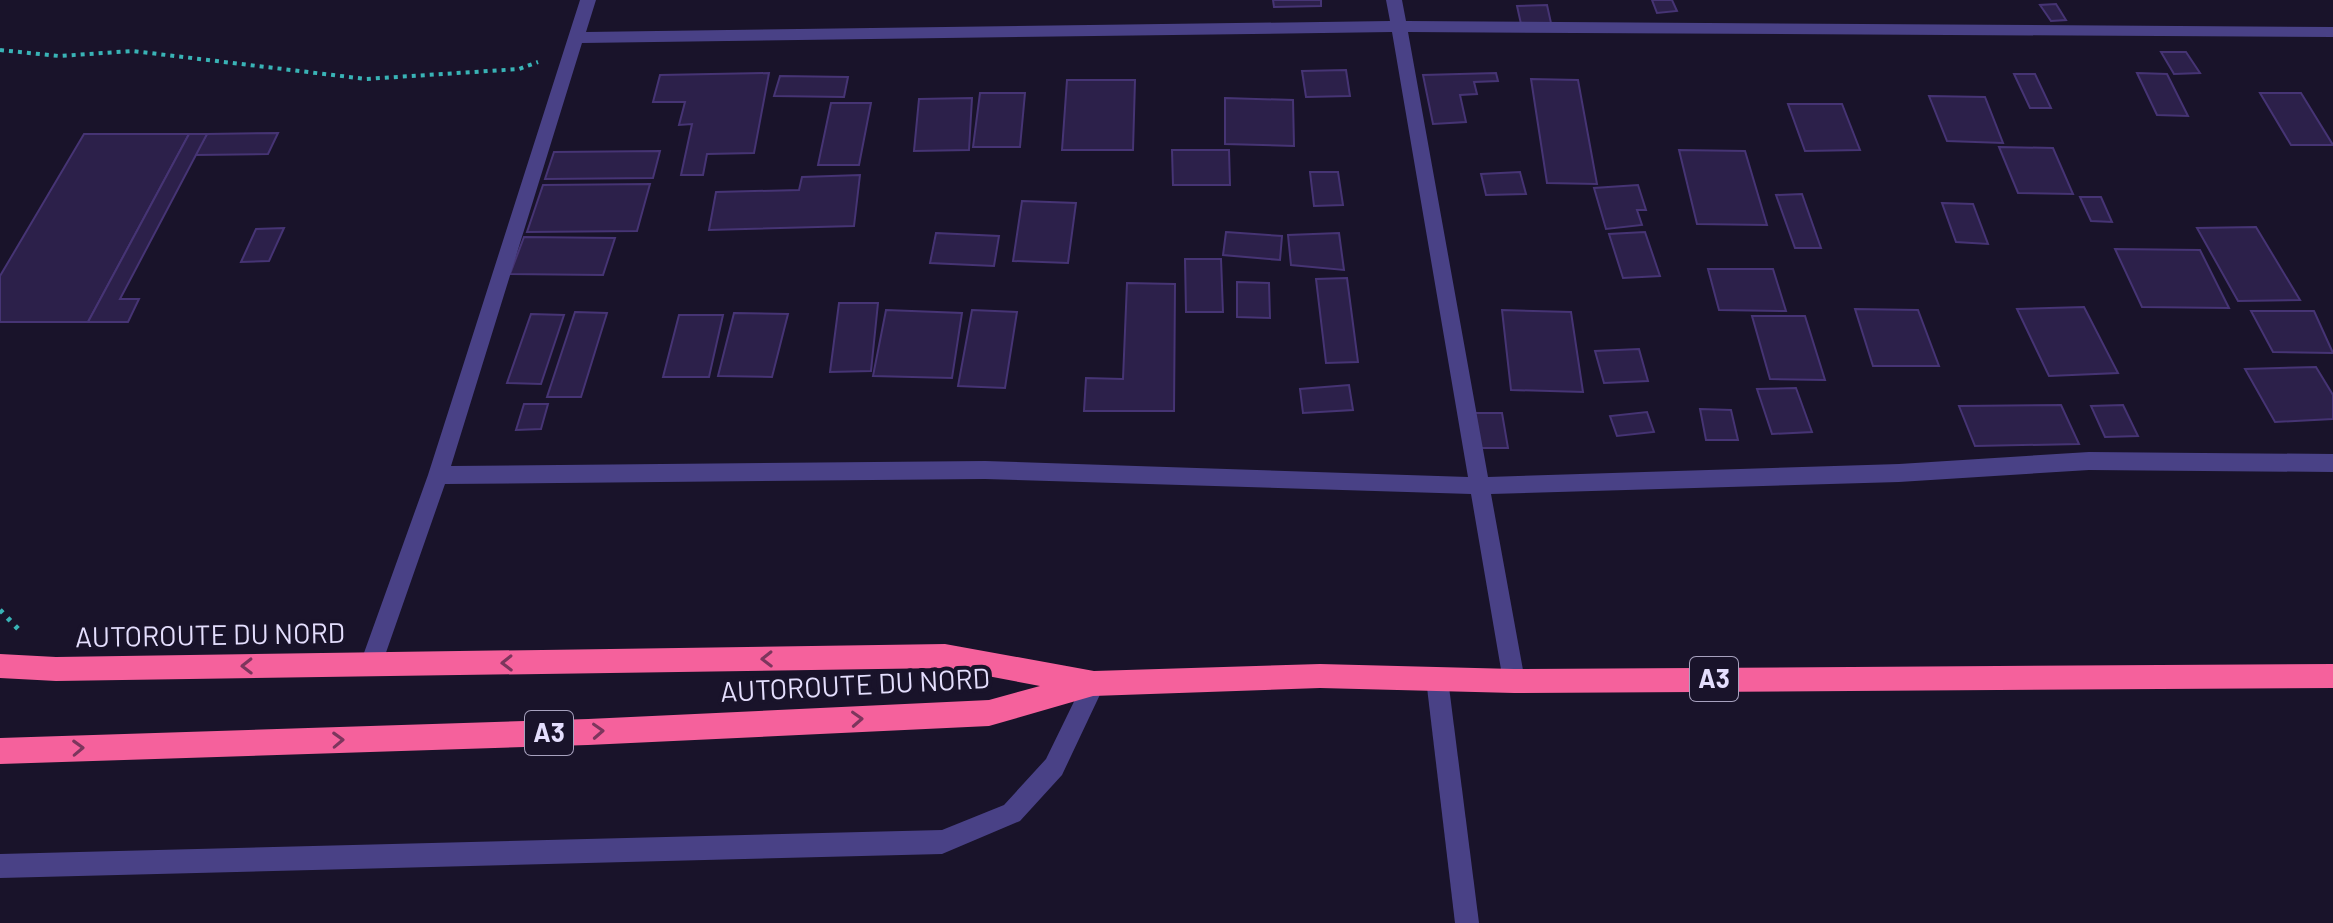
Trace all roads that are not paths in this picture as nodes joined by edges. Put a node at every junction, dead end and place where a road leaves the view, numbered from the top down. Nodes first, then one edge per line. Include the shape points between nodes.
1 (588, 0) edge
2 (1394, 0) edge
3 (1397, 26) junction
4 (2333, 32) edge
5 (573, 47) junction
6 (2333, 463) edge
7 (438, 475) junction
8 (1481, 486) junction
9 (371, 664) junction
10 (0, 666) edge
11 (2333, 676) edge
12 (1437, 679) junction
13 (1514, 681) junction
14 (1094, 684) junction
15 (0, 751) edge
16 (0, 866) edge
17 (1467, 923) edge

1 - 5 street
2 - 3 street
3 - 4 street
3 - 5 street
3 - 8 street
5 - 7 street
6 - 8 street via 2089,461 1899,473
7 - 8 street via 985,470
7 - 9 street
8 - 13 street
9 -> 10 highway, AUTOROUTE DU NORD / A3
14 -> 9 highway, AUTOROUTE DU NORD / A3 via 945,656
11 - 13 highway, A3
12 - 13 highway, A3
12 - 14 highway, A3 via 1320,676
12 - 17 street
15 -> 14 highway, AUTOROUTE DU NORD / A3 via 989,713
14 - 16 street via 1054,767 1012,813 942,842

